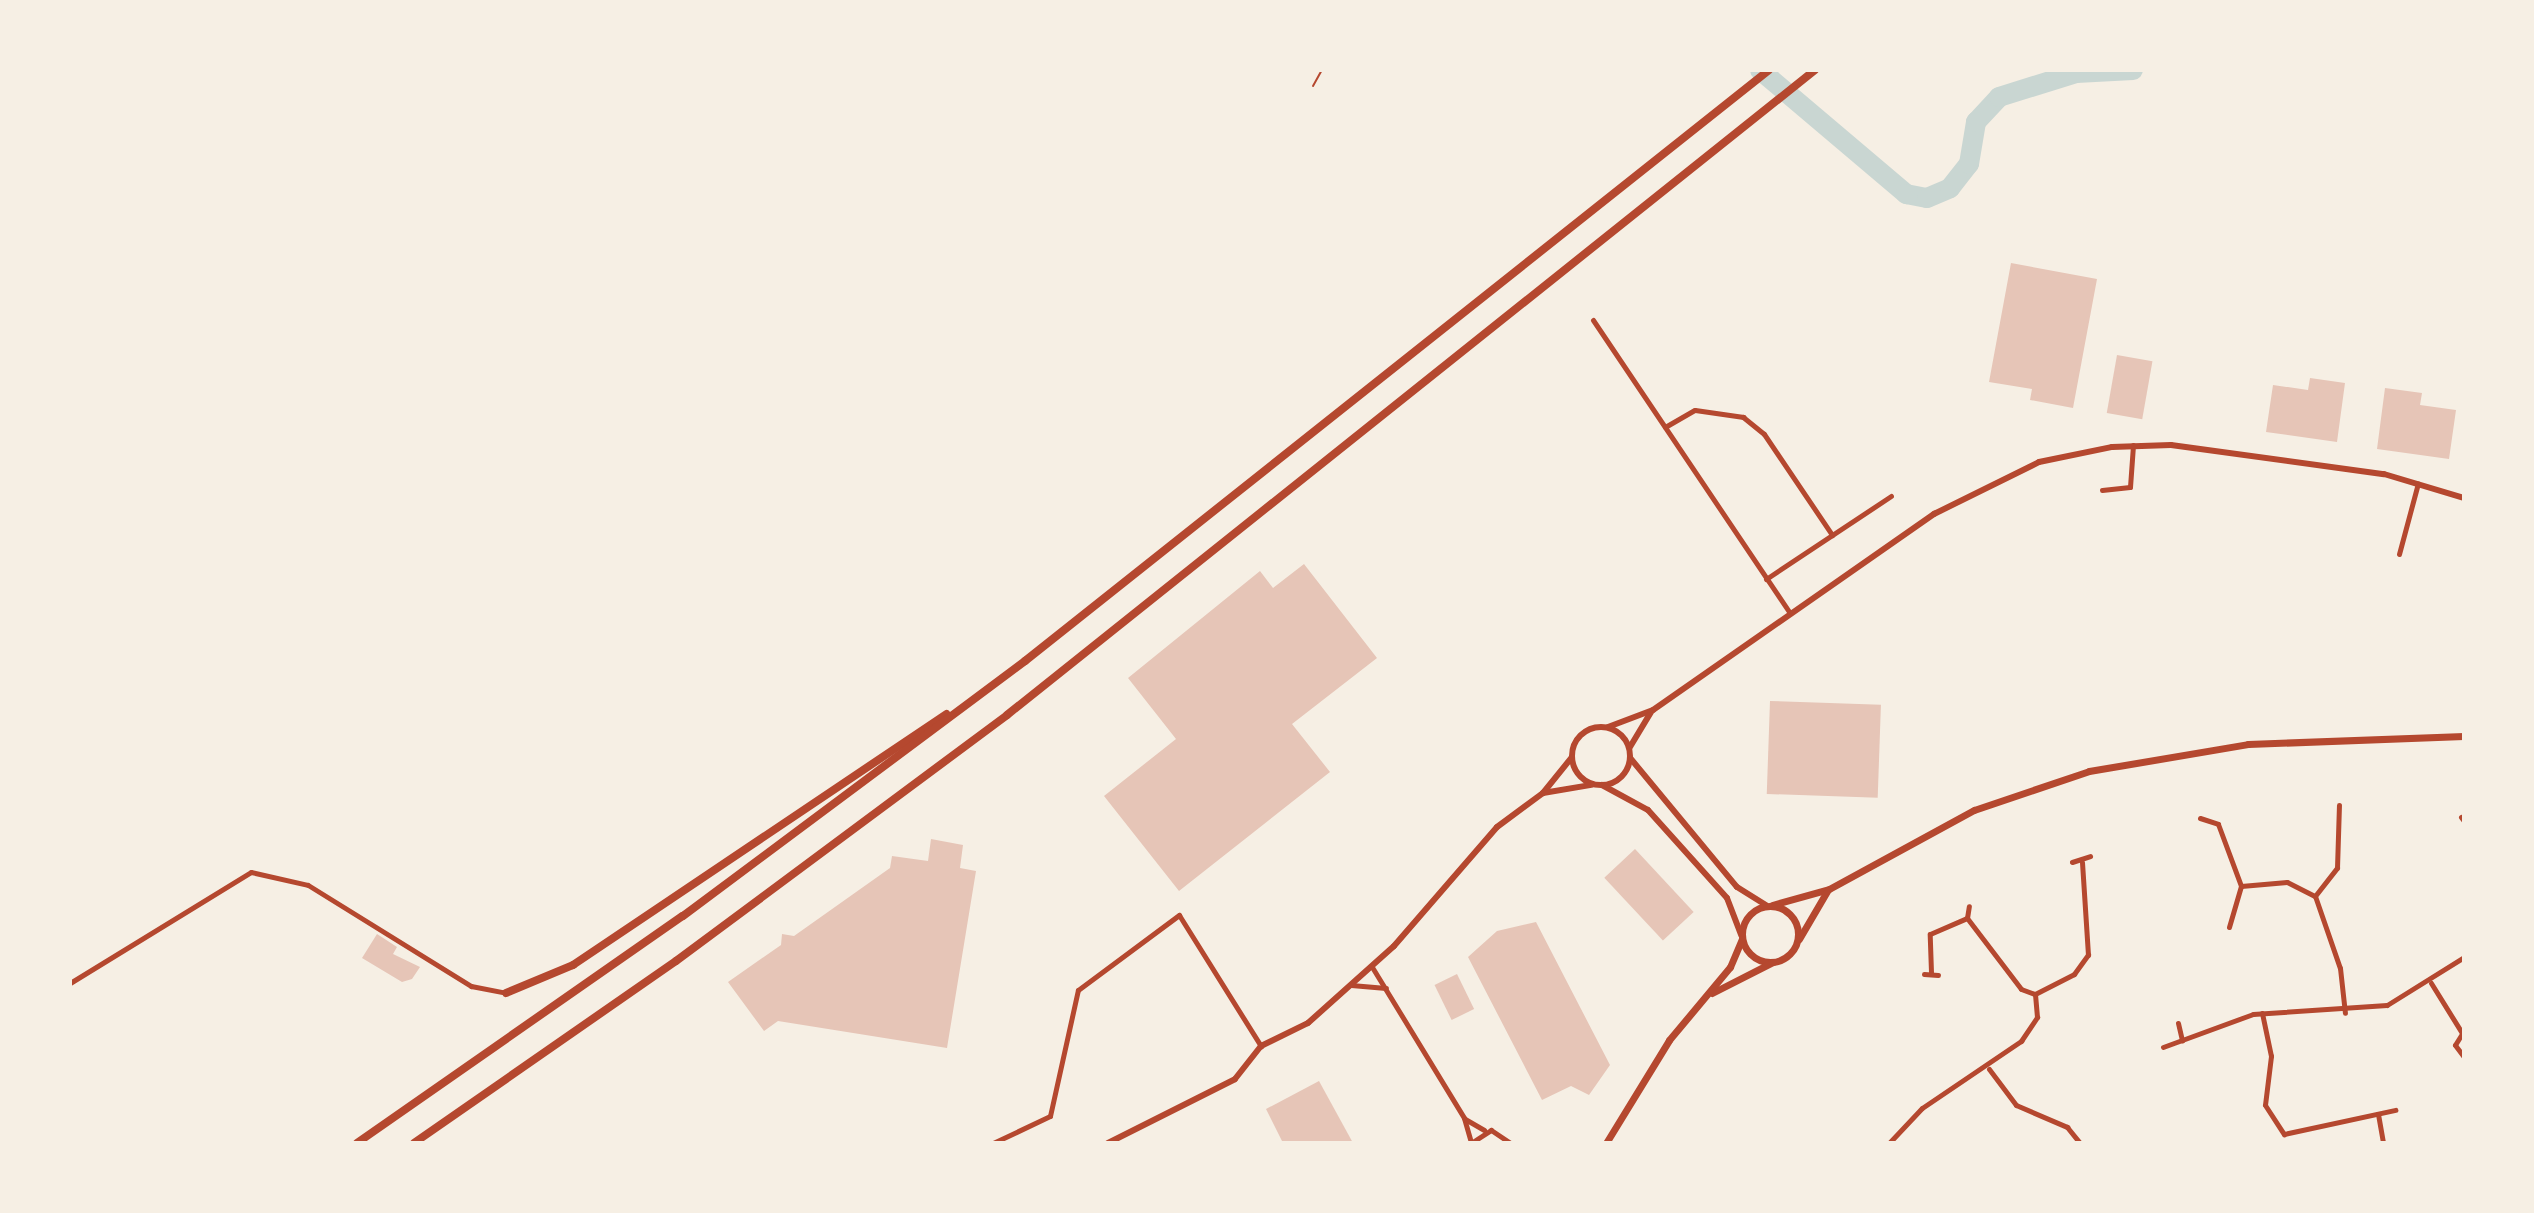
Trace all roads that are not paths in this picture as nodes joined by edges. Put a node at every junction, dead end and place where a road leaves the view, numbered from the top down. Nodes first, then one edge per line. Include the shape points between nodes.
1 (1322, 70) edge
2 (1769, 70) edge
3 (1815, 70) edge
4 (1313, 86) dead end
5 (1593, 320) dead end
6 (1665, 427) junction
7 (2133, 445) junction
8 (2418, 482) junction
9 (2102, 490) dead end
10 (1891, 496) dead end
11 (2464, 498) edge
12 (1832, 535) junction
13 (2399, 554) dead end
14 (1766, 579) junction
15 (1789, 612) junction
16 (1025, 661) junction
17 (1653, 710) junction
18 (1608, 727) junction
19 (2464, 736) edge
20 (1630, 748) junction
21 (1572, 757) junction
22 (1631, 759) junction
23 (1599, 785) junction
24 (1543, 793) junction
25 (2339, 805) dead end
26 (2200, 818) dead end
27 (2090, 856) dead end
28 (2072, 862) dead end
29 (2082, 862) junction
30 (2241, 886) junction
31 (1829, 889) junction
32 (2315, 896) junction
33 (1769, 905) junction
34 (1969, 906) dead end
35 (1967, 918) junction
36 (1921, 927) dead end
37 (2229, 927) dead end
38 (1930, 934) junction
39 (1742, 937) junction
40 (1794, 948) junction
41 (2464, 957) edge
42 (1775, 962) junction
43 (1372, 967) junction
44 (1931, 974) dead end
45 (70, 983) edge
46 (2431, 983) junction
47 (1351, 985) junction
48 (1387, 988) junction
49 (506, 993) joint
50 (1710, 994) junction
51 (2035, 994) junction
52 (2262, 1013) junction
53 (2345, 1013) junction
54 (2178, 1023) dead end
55 (2463, 1032) edge
56 (2182, 1041) junction
57 (1261, 1046) junction
58 (2163, 1047) dead end
59 (2464, 1057) edge
60 (1989, 1069) junction
61 (2395, 1110) dead end
62 (2378, 1114) junction
63 (1464, 1118) junction
64 (1485, 1131) junction
65 (2284, 1134) junction
66 (1471, 1142) edge
67 (357, 1143) edge
68 (414, 1143) edge
69 (993, 1143) edge
70 (1108, 1143) edge
71 (1510, 1143) edge
72 (1606, 1143) edge
73 (1889, 1143) edge
74 (2080, 1143) edge
75 (2283, 1143) edge
76 (2383, 1143) edge

1 - 4 lane
2 - 16 highway
3 - 68 highway via 1007,715 676,961
5 - 6 street
6 - 12 street via 1695,410 1743,417 1764,434
6 - 14 street
7 - 8 street via 2273,457
7 - 9 street via 2130,487
7 - 15 street via 2052,459 1983,485
8 - 11 street
8 - 13 street
10 - 12 street
12 - 14 street
14 - 15 street
15 - 17 street
16 - 49 highway via 573,965
16 - 67 highway via 683,916
17 - 18 street
17 - 20 street
18 - 20 street
18 - 21 street via 1583,733
19 - 31 main road via 2248,744 2089,771 1918,835
20 - 22 street
21 - 23 street via 1579,775
21 - 24 street
22 - 23 street via 1618,780
22 - 33 street via 1737,887
23 - 24 street
23 - 39 street via 1648,810 1727,898
24 - 43 street via 1497,827
25 - 32 street via 2337,868
26 - 30 street via 2218,824
27 - 29 street
28 - 29 street
29 - 51 street via 2086,959
30 - 32 street via 2287,882
30 - 37 street
31 - 33 main road
31 - 40 main road
32 - 53 street via 2340,968
33 - 39 main road via 1745,919
33 - 40 main road via 1795,920
34 - 35 street
35 - 38 street
35 - 51 street via 1981,928 2002,972
36 - 38 street
38 - 44 street
39 - 42 main road via 1750,954
39 - 50 main road
40 - 42 main road
41 - 46 street
42 - 50 main road
43 - 47 street
43 - 48 street
45 - 49 street via 251,872 308,885 471,986
46 - 53 street via 2387,1005
46 - 55 street
47 - 48 street
47 - 57 street via 1308,1023
48 - 63 street
50 - 72 main road via 1669,1040
51 - 60 street via 2030,1032
52 - 53 street
52 - 56 street
52 - 65 street via 2271,1056 2265,1105
54 - 56 street
55 - 59 street via 2455,1045
56 - 58 street
57 - 69 street via 1179,915 1078,990 1050,1116
57 - 70 street via 1235,1079
60 - 73 street via 1922,1108
60 - 74 street via 2016,1105 2067,1127
61 - 62 street
62 - 65 street
62 - 76 street
63 - 64 street
63 - 66 street
64 - 66 street
64 - 71 street
65 - 75 street

